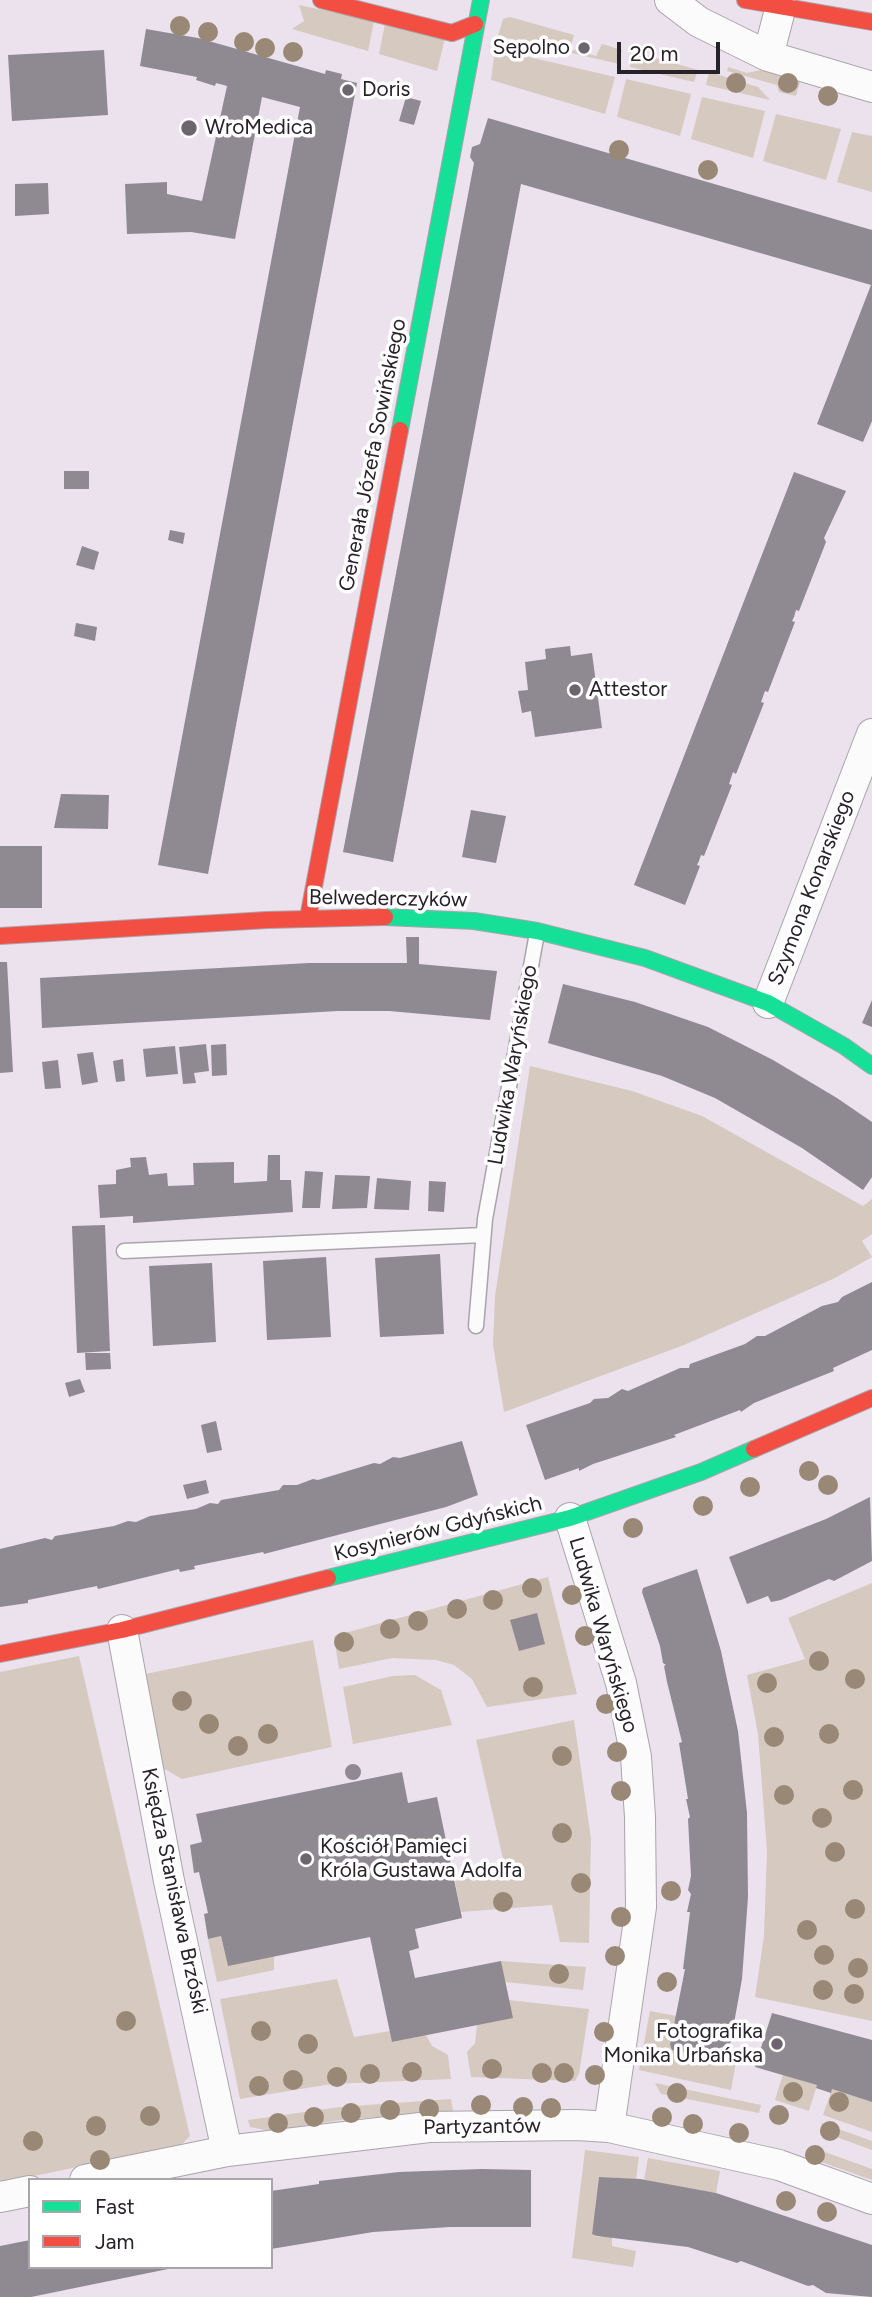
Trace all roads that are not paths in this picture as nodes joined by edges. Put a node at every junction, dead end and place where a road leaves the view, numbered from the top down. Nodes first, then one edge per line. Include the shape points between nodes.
1 (321, 0) edge
2 (481, 0) edge
3 (670, 0) edge
4 (745, 0) edge
5 (780, 6) junction
6 (872, 22) edge
7 (475, 24) junction
8 (768, 57) junction
9 (872, 87) edge
10 (872, 734) edge
11 (308, 918) junction
12 (537, 930) junction
13 (0, 936) edge
14 (768, 1003) junction
15 (872, 1066) edge
16 (483, 1235) junction
17 (124, 1251) dead end
18 (476, 1326) dead end
19 (872, 1398) edge
20 (570, 1518) junction
21 (122, 1630) junction
22 (0, 1654) edge
23 (609, 2127) junction
24 (228, 2151) junction
25 (95, 2178) edge
26 (28, 2191) edge
27 (0, 2197) edge
28 (872, 2199) edge

1 - 7 street via 452,33
2 - 7 street, Generała Józefa Sowińskiego
3 - 8 street via 699,22
4 - 5 street
5 - 6 street
5 - 8 street
7 - 11 street, Generała Józefa Sowińskiego
8 - 9 street
10 - 14 street, Szymona Konarskiego
11 - 12 street, Belwederczyków via 417,916
11 - 13 street, Belwederczyków
12 - 14 street, Belwederczyków via 645,958
12 - 16 lane, Ludwika Waryńskiego
14 - 15 street, Belwederczyków
16 - 17 lane
16 - 18 lane, Ludwika Waryńskiego
19 - 20 street, Kosynierów Gdyńskich via 701,1472
20 - 21 street, Kosynierów Gdyńskich
20 - 23 street, Ludwika Waryńskiego via 621,1683 636,1757 640,1817 641,1907
21 - 22 street, Kosynierów Gdyńskich
21 - 24 street, Księdza Stanisława Brzóski
23 - 24 street, Partyzantów via 429,2127
23 - 28 street, Partyzantów via 779,2165
24 - 25 street, Partyzantów
26 - 27 street

